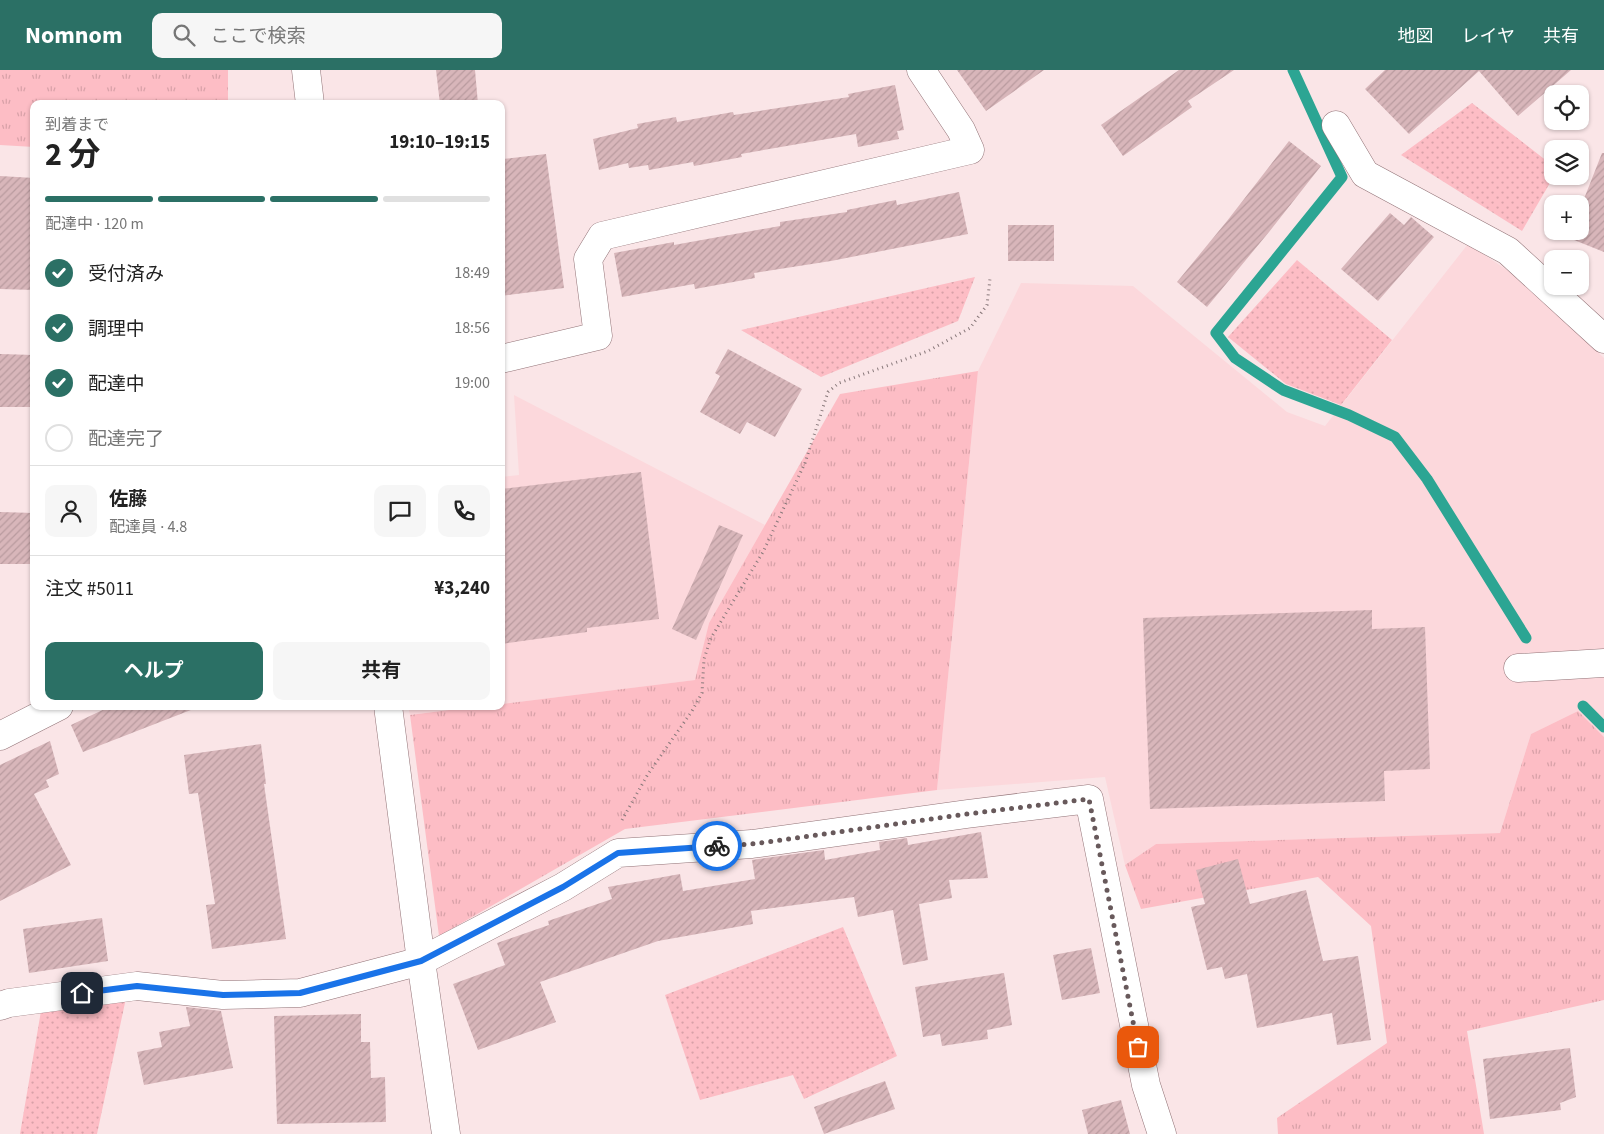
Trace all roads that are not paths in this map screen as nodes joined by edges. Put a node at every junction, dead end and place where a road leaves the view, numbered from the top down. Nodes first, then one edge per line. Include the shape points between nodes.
1 (306, 70) edge
2 (921, 70) edge
3 (310, 100) edge
4 (1336, 125) dead end
5 (1604, 339) edge
6 (505, 358) edge
7 (1604, 663) edge
8 (1518, 668) dead end
9 (51, 710) edge
10 (389, 710) edge
11 (0, 736) edge
12 (421, 961) junction
13 (3, 998) edge
14 (446, 1134) edge
15 (1162, 1134) edge

1 - 3 street
2 - 6 street via 961,130 970,150 602,236 588,259 598,336
4 - 5 street via 1365,174 1508,251
7 - 8 street
9 - 11 street
10 - 12 street
12 - 13 street via 300,993 223,995 137,986
12 - 14 street
12 - 15 street via 563,887 618,853 752,844 1089,799 1146,1085

